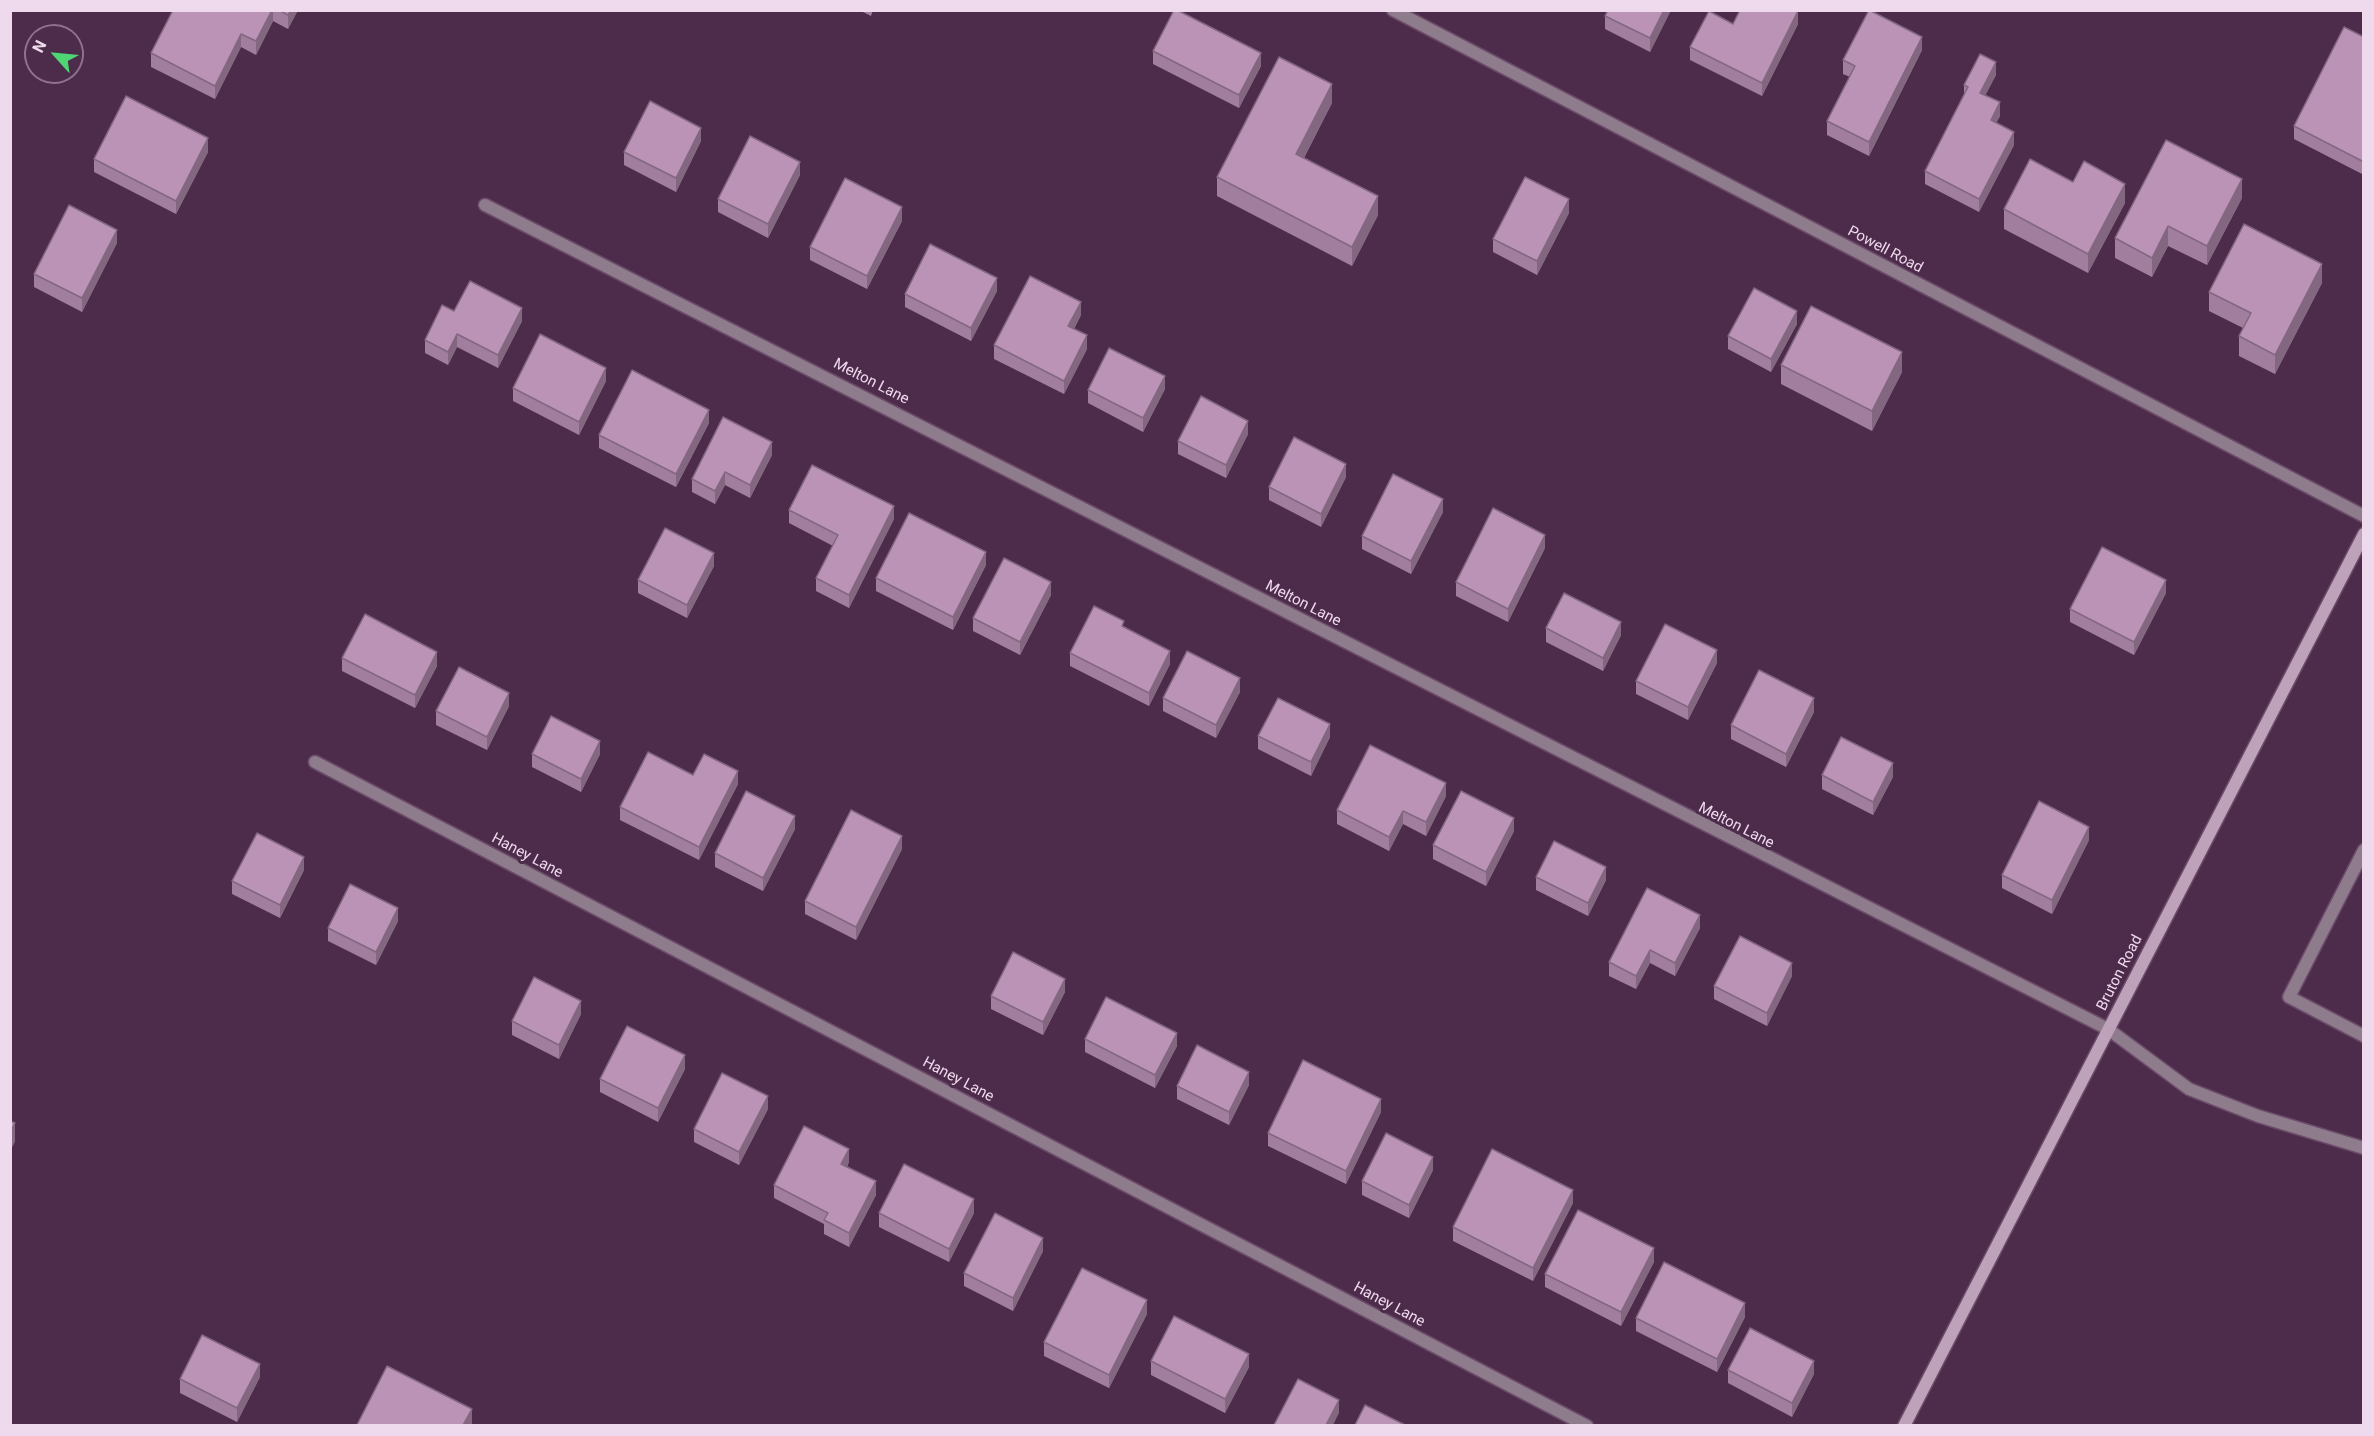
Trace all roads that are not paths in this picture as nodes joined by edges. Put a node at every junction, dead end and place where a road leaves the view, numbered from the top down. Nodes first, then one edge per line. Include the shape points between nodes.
1 (1393, 10) edge
2 (485, 205) dead end
3 (2364, 516) edge
4 (2364, 534) edge
5 (315, 762) dead end
6 (2364, 850) edge
7 (2108, 1029) junction
8 (2364, 1036) edge
9 (2364, 1148) edge
10 (1587, 1425) edge
11 (1904, 1425) edge

1 - 3 street, Powell Road
2 - 7 street, Melton Lane
4 - 7 main road, Bruton Road
5 - 10 street, Haney Lane
6 - 8 street via 2289,997
7 - 9 street, Melton Lane via 2189,1089 2258,1116
7 - 11 main road, Bruton Road

